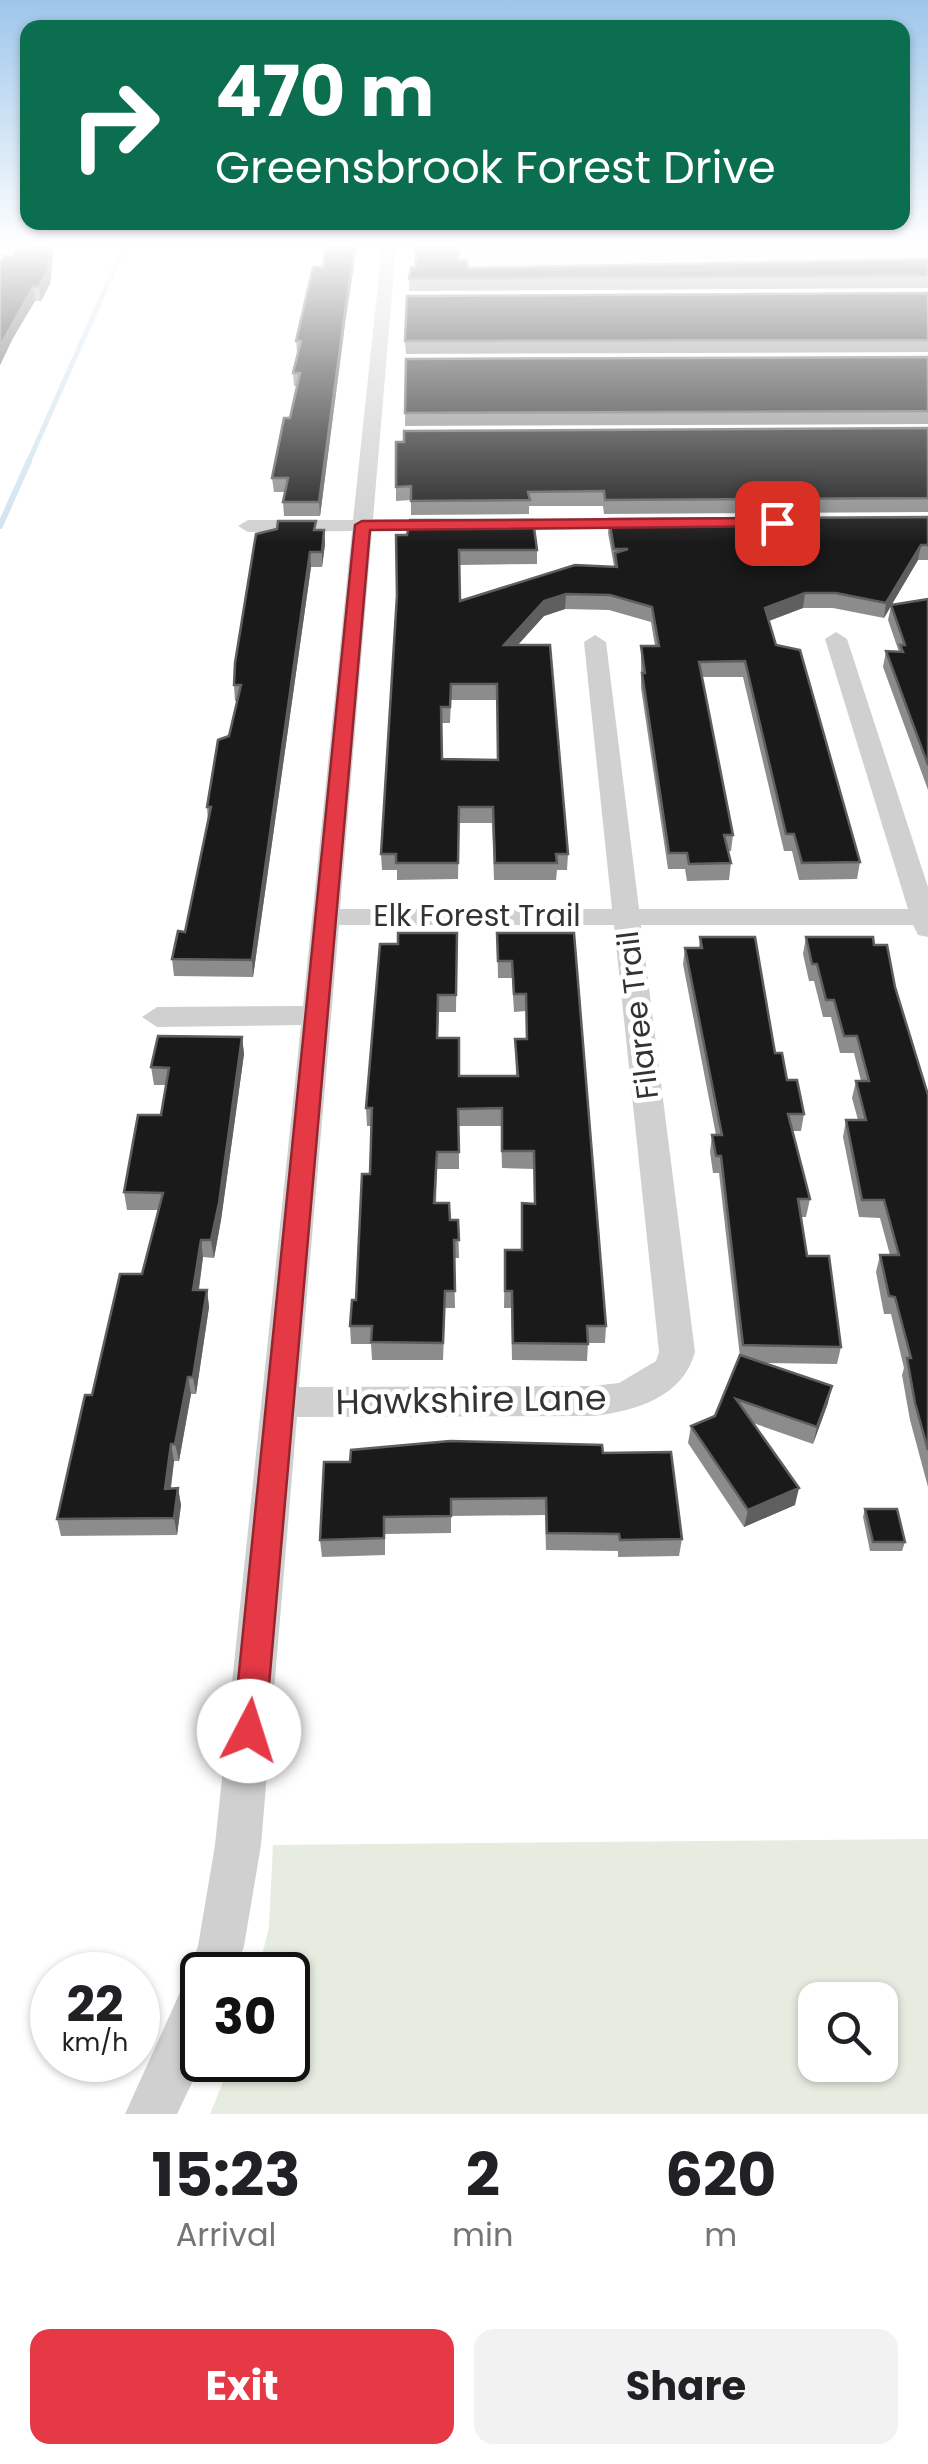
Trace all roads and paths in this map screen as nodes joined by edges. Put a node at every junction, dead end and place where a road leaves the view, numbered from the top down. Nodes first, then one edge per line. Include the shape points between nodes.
1 (389, 346) edge
2 (674, 524) edge
3 (362, 525) junction
4 (248, 526) dead end
5 (836, 639) dead end
6 (596, 642) dead end
7 (626, 915) junction
8 (325, 917) junction
9 (927, 921) edge
10 (315, 1015) junction
11 (157, 1017) dead end
12 (658, 1382) joint
13 (280, 1402) junction
14 (219, 1952) edge
15 (180, 2056) edge
16 (150, 2114) edge

1 - 3 street via 381,436
2 - 3 street
3 - 4 street
3 - 8 street
5 - 9 street
6 - 7 street, Filaree Trail
7 - 8 street, Elk Forest Trail
7 - 9 street, Elk Forest Trail
7 - 12 street, Filaree Trail via 678,1352
8 - 10 street
10 - 11 street
10 - 13 street
12 - 13 street, Hawkshire Lane via 626,1398 593,1401
13 - 14 street via 238,1846
15 - 16 street

